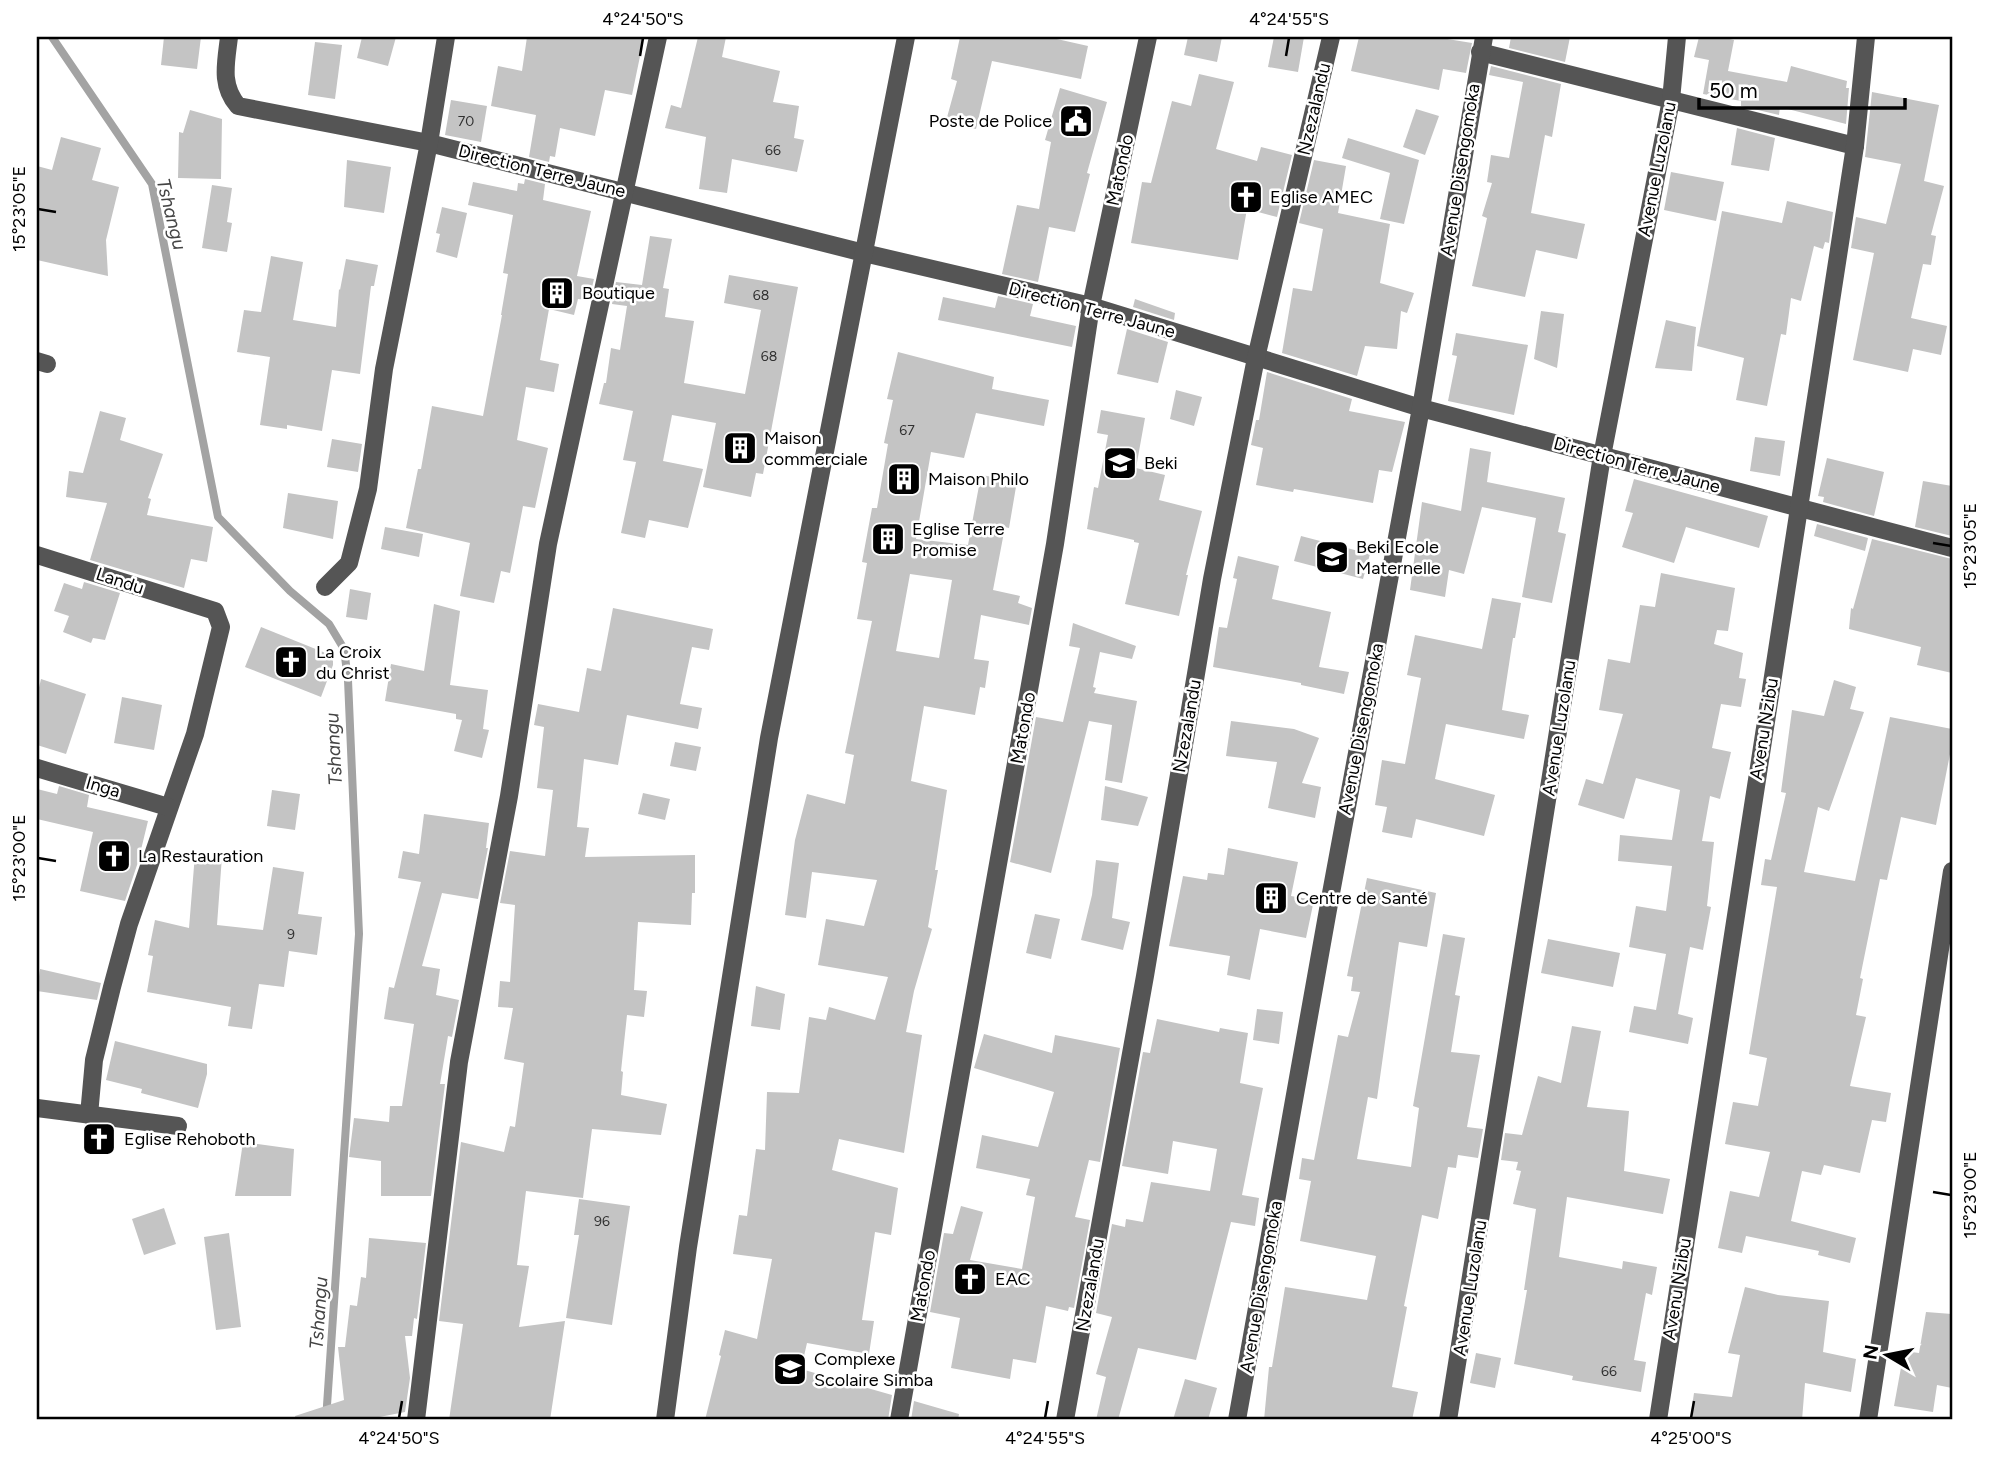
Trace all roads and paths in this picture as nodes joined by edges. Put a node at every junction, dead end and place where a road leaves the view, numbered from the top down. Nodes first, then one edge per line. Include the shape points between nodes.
1 (229, 37) edge
2 (446, 37) edge
3 (657, 37) edge
4 (906, 37) edge
5 (1149, 37) edge
6 (1332, 37) edge
7 (1677, 37) edge
8 (1866, 37) edge
9 (1482, 44) edge
10 (1671, 100) junction
11 (429, 143) junction
12 (1855, 146) junction
13 (625, 192) junction
14 (864, 253) junction
15 (1091, 306) junction
16 (1256, 358) junction
17 (1421, 408) junction
18 (1602, 456) junction
19 (1798, 507) junction
20 (1952, 548) edge
21 (37, 555) edge
22 (325, 587) dead end
23 (37, 768) edge
24 (168, 807) junction
25 (1952, 871) edge
26 (37, 1108) edge
27 (89, 1115) junction
28 (178, 1126) dead end
29 (416, 1420) edge
30 (665, 1420) edge
31 (899, 1420) edge
32 (1065, 1420) edge
33 (1237, 1420) edge
34 (1448, 1420) edge
35 (1658, 1420) edge
36 (1868, 1420) edge

1 - 11 street, Direction Terre Jaune via 224,72 228,94 238,106
2 - 11 street
3 - 13 street
4 - 14 street
5 - 15 street, Matondo
6 - 16 street, Nzezalandu
7 - 10 street, Avenue Luzolanu
8 - 12 street, Avenu Nzibu
9 - 10 street
9 - 17 street, Avenue Disengomoka
10 - 12 street
10 - 18 street, Avenue Luzolanu
11 - 13 street, Direction Terre Jaune
11 - 22 street via 384,369 368,489 349,563
12 - 19 street, Avenu Nzibu
13 - 14 street, Direction Terre Jaune
13 - 29 street via 548,544 509,796 458,1062
14 - 15 street, Direction Terre Jaune
14 - 30 street via 769,738
15 - 16 street, Direction Terre Jaune
15 - 31 street, Matondo via 1053,558
16 - 17 street, Direction Terre Jaune
16 - 32 street, Nzezalandu via 1212,579
17 - 18 street, Direction Terre Jaune
17 - 33 street, Avenue Disengomoka
18 - 19 street, Direction Terre Jaune
18 - 34 street, Avenue Luzolanu
19 - 20 street, Direction Terre Jaune
19 - 35 street, Avenu Nzibu
21 - 24 street, Landu via 215,611 221,627 195,734
23 - 24 street, Inga
24 - 27 street via 112,987 94,1060
25 - 36 street
26 - 27 street
27 - 28 street

